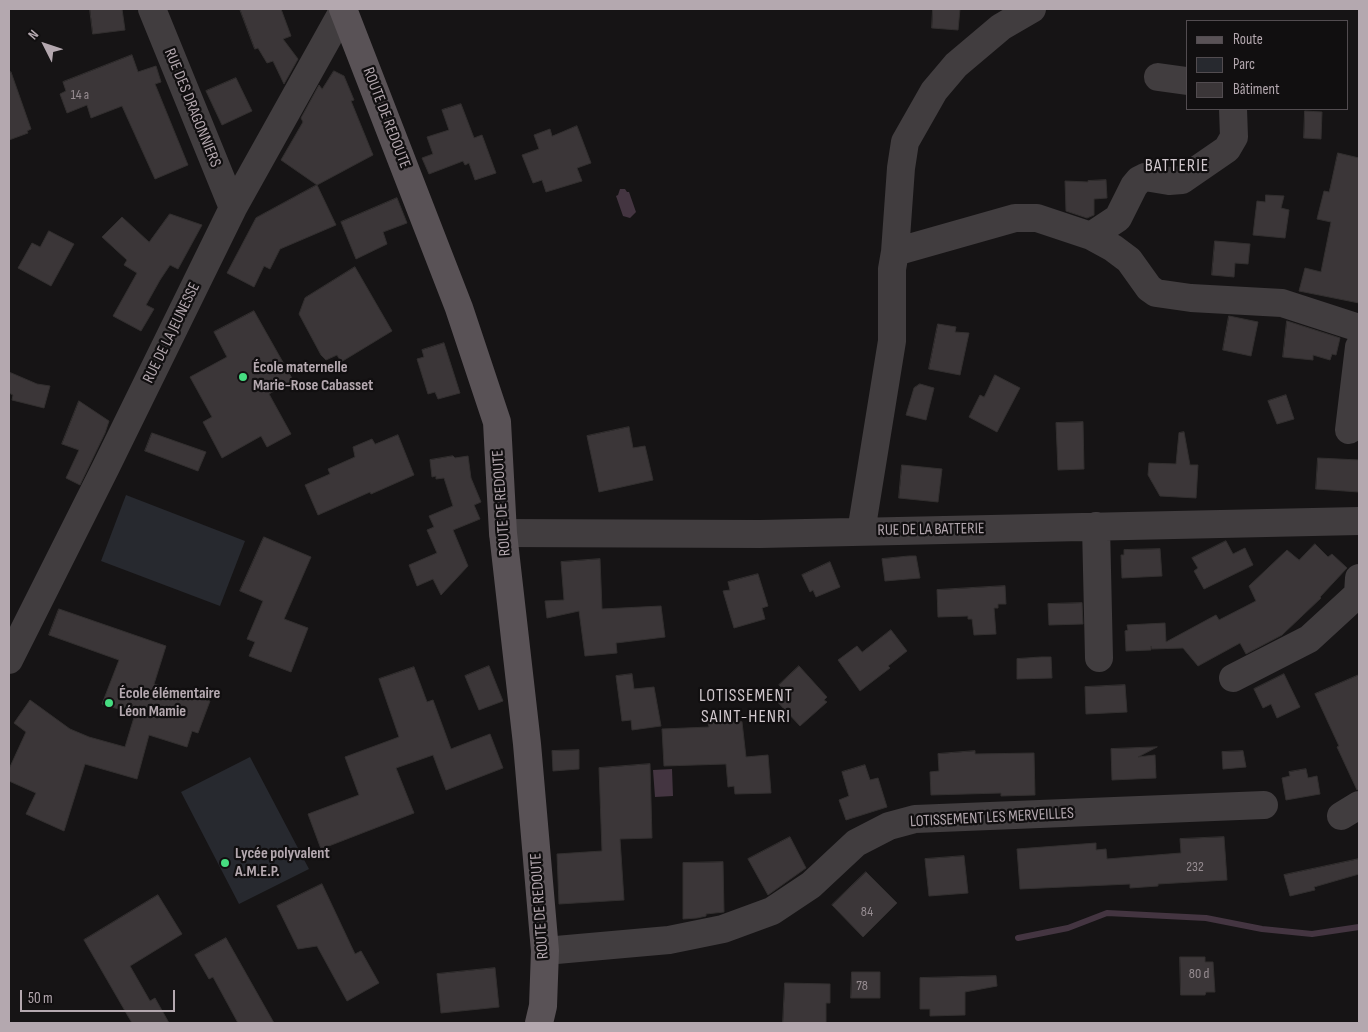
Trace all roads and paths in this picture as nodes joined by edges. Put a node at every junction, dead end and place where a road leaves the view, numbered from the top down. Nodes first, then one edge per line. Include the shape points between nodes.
1 (152, 9) edge
2 (344, 9) edge
3 (1032, 9) edge
4 (1158, 77) dead end
5 (1186, 81) edge
6 (1233, 110) edge
7 (233, 208) junction
8 (1091, 236) junction
9 (895, 252) junction
10 (1359, 328) edge
11 (1359, 347) edge
12 (1349, 430) dead end
13 (1359, 521) edge
14 (1096, 526) junction
15 (861, 532) junction
16 (503, 533) junction
17 (1359, 578) edge
18 (1099, 658) dead end
19 (9, 660) edge
20 (1233, 678) dead end
21 (1264, 806) dead end
22 (545, 951) junction
23 (539, 1023) edge

1 - 7 street, RUE DES DRAGONNIERS
2 - 7 street, RUE DE LA JEUNESSE
2 - 16 main road, ROUTE DE REDOUTE via 459,308 497,422
3 - 9 street via 1001,27 956,64 934,90 904,142
4 - 5 street
6 - 8 street via 1234,137 1227,149 1182,180 1145,177 1139,180 1118,218
7 - 19 street, RUE DE LA JEUNESSE
8 - 9 street via 1037,218 1015,218
8 - 10 street via 1123,255 1156,294 1282,303
9 - 15 street via 892,341
11 - 12 street
13 - 14 street, RUE DE LA BATTERIE
14 - 15 street, RUE DE LA BATTERIE
14 - 18 street
15 - 16 street, RUE DE LA BATTERIE
16 - 22 main road, ROUTE DE REDOUTE via 527,744
17 - 20 street via 1358,594 1309,639
21 - 22 street, LOTISSEMENT LES MERVEILLES via 915,819 889,826 856,843 811,885 772,911 723,929 669,940
22 - 23 main road, ROUTE DE REDOUTE via 543,1006

